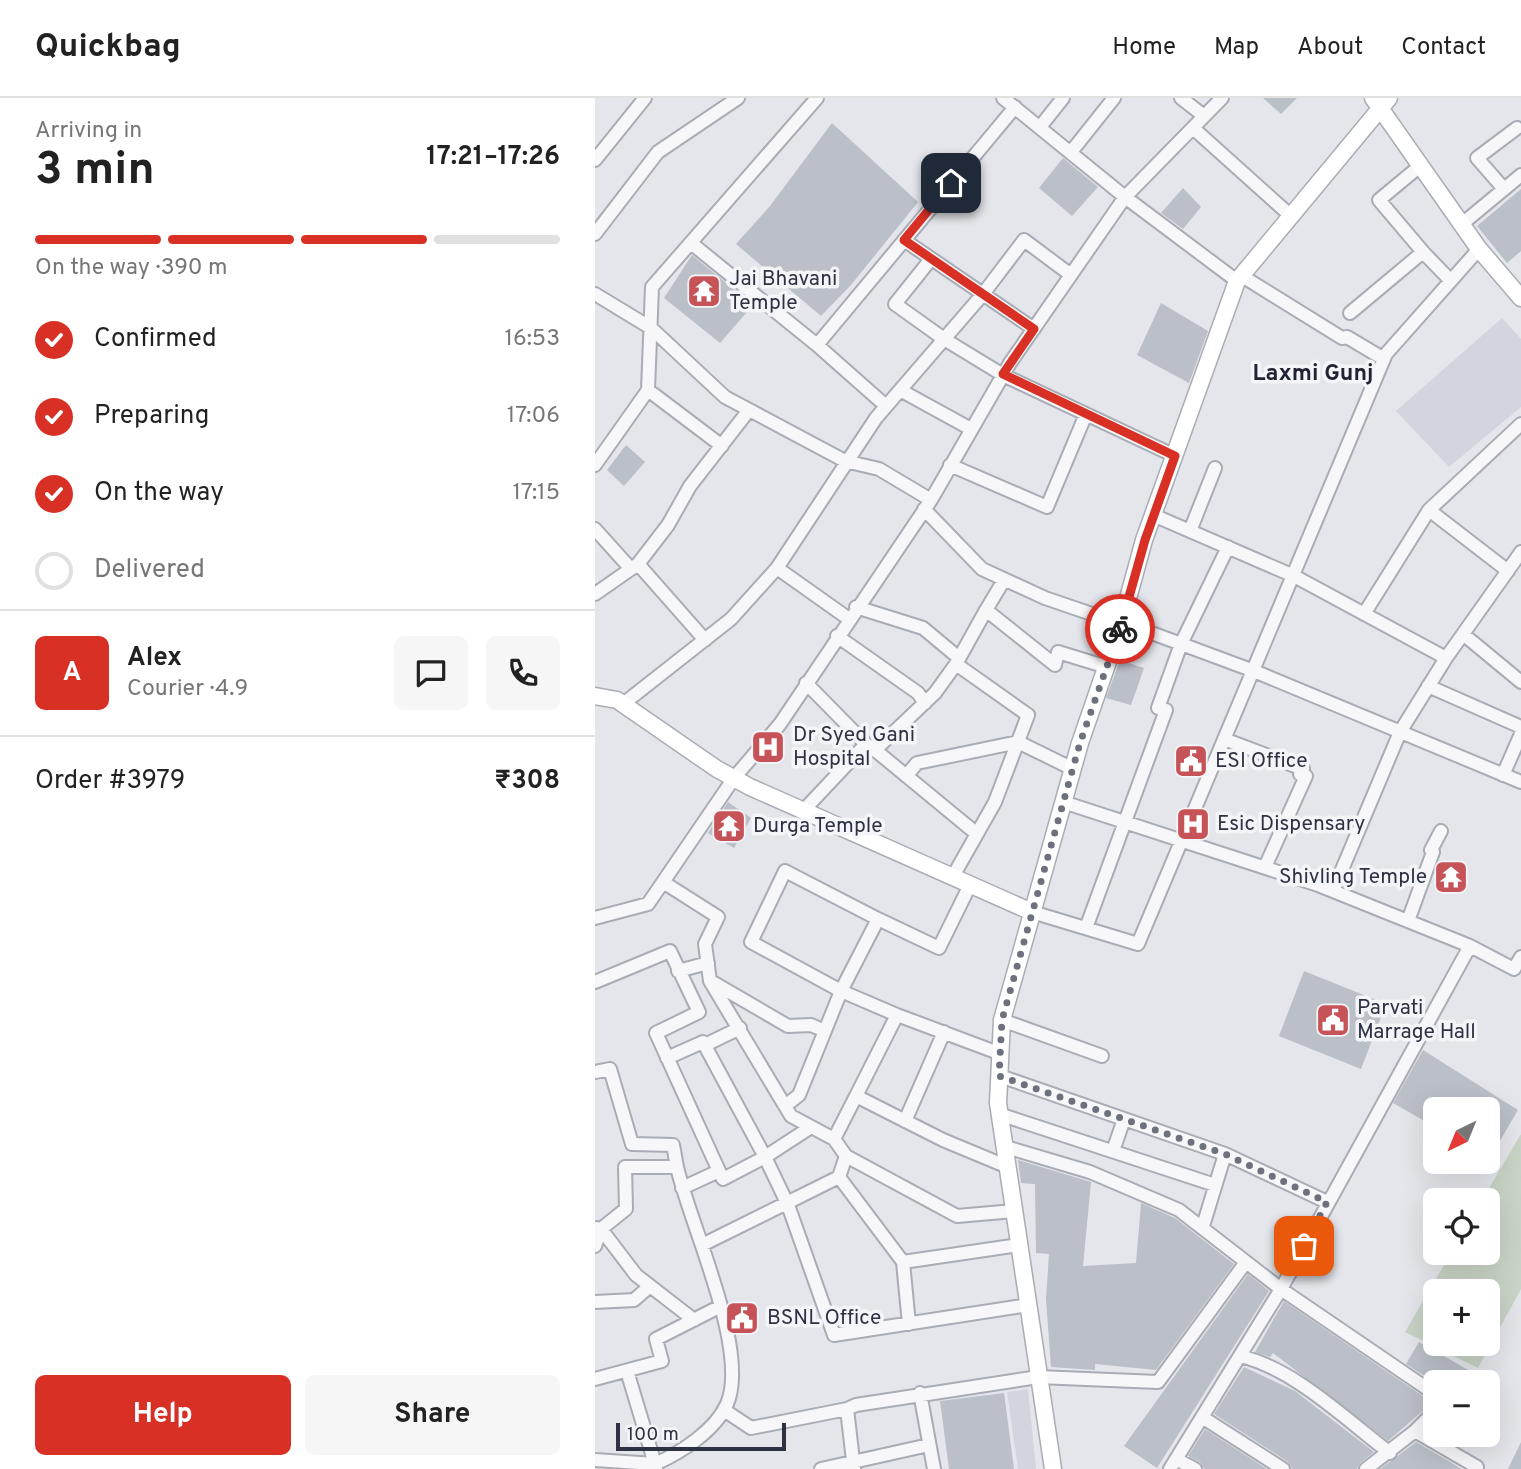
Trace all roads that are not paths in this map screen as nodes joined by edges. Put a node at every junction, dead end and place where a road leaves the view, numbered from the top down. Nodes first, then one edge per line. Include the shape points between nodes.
1 (645, 98) edge
2 (738, 98) edge
3 (1003, 98) edge
4 (1063, 98) edge
5 (1114, 98) edge
6 (1181, 98) edge
7 (1222, 98) edge
8 (815, 99) edge
9 (1381, 101) edge
10 (1014, 107) junction
11 (1204, 116) junction
12 (1040, 127) junction
13 (1193, 128) junction
14 (1517, 128) dead end
15 (1071, 152) junction
16 (595, 160) edge
17 (1420, 166) junction
18 (1521, 175) edge
19 (1504, 189) junction
20 (1125, 197) junction
21 (1291, 216) junction
22 (1462, 225) junction
23 (595, 234) edge
24 (904, 240) junction
25 (691, 243) junction
26 (1479, 249) junction
27 (1423, 252) junction
28 (931, 259) junction
29 (1071, 275) junction
30 (1240, 279) junction
31 (1451, 281) junction
32 (595, 294) edge
33 (983, 294) junction
34 (1521, 298) edge
35 (1350, 313) dead end
36 (651, 328) junction
37 (1034, 329) junction
38 (944, 339) junction
39 (817, 345) junction
40 (1384, 359) junction
41 (1003, 374) junction
42 (648, 390) junction
43 (900, 390) junction
44 (886, 406) junction
45 (749, 411) junction
46 (1086, 414) junction
47 (1521, 424) edge
48 (971, 429) junction
49 (722, 446) junction
50 (1175, 456) junction
51 (845, 461) junction
52 (595, 465) edge
53 (950, 465) junction
54 (1216, 468) dead end
55 (928, 504) junction
56 (1429, 510) junction
57 (1153, 515) junction
58 (595, 528) edge
59 (1190, 531) junction
60 (1228, 547) junction
61 (1521, 552) edge
62 (634, 566) junction
63 (776, 568) junction
64 (1508, 571) junction
65 (1294, 576) junction
66 (1004, 580) junction
67 (595, 594) edge
68 (986, 610) junction
69 (852, 613) junction
70 (1364, 614) junction
71 (1122, 623) junction
72 (1463, 634) junction
73 (837, 636) junction
74 (705, 640) junction
75 (1181, 644) junction
76 (1445, 658) junction
77 (958, 661) junction
78 (1107, 667) junction
79 (1254, 671) junction
80 (1521, 682) edge
81 (806, 683) junction
82 (1428, 686) junction
83 (595, 696) edge
84 (925, 703) junction
85 (624, 704) junction
86 (1521, 727) edge
87 (1400, 732) junction
88 (1521, 734) edge
89 (1224, 739) junction
90 (1018, 742) junction
91 (871, 747) junction
92 (1073, 769) junction
93 (1503, 775) junction
94 (906, 776) junction
95 (734, 778) junction
96 (1521, 782) edge
97 (1063, 802) junction
98 (803, 811) junction
99 (1125, 821) junction
100 (1441, 831) dead end
101 (977, 834) junction
102 (1182, 839) junction
103 (1265, 867) junction
104 (952, 878) junction
105 (663, 882) junction
106 (970, 885) junction
107 (1333, 891) junction
108 (1032, 912) junction
109 (595, 919) edge
110 (878, 919) junction
111 (1408, 921) junction
112 (1086, 928) junction
113 (1470, 946) junction
114 (1521, 957) edge
115 (708, 963) junction
116 (678, 971) junction
117 (711, 981) junction
118 (595, 982) edge
119 (841, 991) junction
120 (897, 1015) junction
121 (1002, 1020) junction
122 (740, 1028) junction
123 (825, 1031) junction
124 (944, 1032) junction
125 (705, 1045) junction
126 (1001, 1054) junction
127 (1102, 1056) dead end
128 (667, 1058) junction
129 (595, 1072) edge
130 (999, 1076) junction
131 (856, 1097) junction
132 (785, 1106) junction
133 (999, 1114) junction
134 (1124, 1119) junction
135 (905, 1121) junction
136 (811, 1127) junction
137 (834, 1139) junction
138 (1006, 1147) junction
139 (1114, 1151) junction
140 (1225, 1154) junction
141 (846, 1156) junction
142 (765, 1157) junction
143 (677, 1167) junction
144 (1007, 1167) junction
145 (719, 1171) junction
146 (839, 1177) junction
147 (1215, 1185) junction
148 (682, 1188) junction
149 (1327, 1202) junction
150 (788, 1205) junction
151 (1014, 1211) junction
152 (1203, 1226) junction
153 (598, 1228) edge
154 (702, 1245) junction
155 (1019, 1245) junction
156 (595, 1247) edge
157 (903, 1262) junction
158 (1246, 1262) junction
159 (650, 1286) junction
160 (1282, 1289) junction
161 (595, 1302) edge
162 (1029, 1305) junction
163 (719, 1307) junction
164 (694, 1320) junction
165 (909, 1324) junction
166 (1240, 1356) junction
167 (627, 1371) junction
168 (1038, 1377) junction
169 (595, 1379) edge
170 (1423, 1386) edge
171 (921, 1393) junction
172 (846, 1409) junction
173 (723, 1410) junction
174 (1202, 1417) junction
175 (1423, 1423) edge
176 (1415, 1431) junction
177 (929, 1446) junction
178 (1390, 1453) junction
179 (595, 1460) edge
180 (1173, 1464) edge
181 (655, 1466) edge
182 (854, 1466) edge
183 (1478, 1468) edge
184 (821, 1469) edge
185 (933, 1469) edge
186 (1053, 1469) edge
187 (1195, 1469) edge
188 (1283, 1469) edge
189 (1366, 1469) edge

1 - 16 street
2 - 23 street via 658,152
3 - 10 street
4 - 12 street
5 - 15 street
6 - 11 street
7 - 11 street
8 - 25 street
9 - 17 main road
9 - 21 main road
10 - 12 street
10 - 24 street
11 - 13 street
12 - 15 street
13 - 20 street
13 - 21 street
14 - 19 street via 1477,158
15 - 20 street
17 - 22 main road
17 - 27 street via 1379,200
18 - 19 street
19 - 22 street
20 - 29 street
20 - 30 street
21 - 30 main road
22 - 26 main road
24 - 28 street
24 - 39 street
25 - 36 street via 652,287
25 - 39 street
26 - 31 street
26 - 34 main road
27 - 31 street
27 - 35 street
28 - 33 street
28 - 38 street via 895,304
29 - 33 street via 1024,240
29 - 37 street
30 - 40 street
30 - 50 main road
31 - 40 street
32 - 36 street
33 - 37 street
33 - 38 street
36 - 42 street
36 - 45 street via 725,397
37 - 41 street
38 - 41 street
38 - 43 street
39 - 44 street
40 - 65 street
41 - 46 street
41 - 48 street
42 - 49 street
42 - 52 street
43 - 44 street
43 - 48 street
44 - 51 street
45 - 49 street
45 - 51 street
46 - 50 street
46 - 53 street via 1047,507
47 - 56 street
48 - 53 street
49 - 62 street
50 - 57 main road
51 - 55 street via 880,469
51 - 63 street
53 - 55 street
54 - 59 street
55 - 66 street via 982,569
55 - 69 street
56 - 64 street
56 - 70 street
57 - 59 street
57 - 71 main road
58 - 62 street
59 - 60 street
60 - 65 street
60 - 75 street
61 - 64 street
62 - 67 street
62 - 74 street
63 - 69 street
63 - 74 street via 731,619
64 - 72 street
65 - 70 street
65 - 79 street
66 - 68 street
66 - 71 street
68 - 77 street
68 - 78 street via 1055,665 1058,652
69 - 73 street
69 - 77 street via 923,628
70 - 76 street
71 - 75 street
71 - 78 main road
72 - 76 street
72 - 80 street
73 - 81 street
73 - 84 street via 918,693
74 - 85 street
75 - 79 street
75 - 99 street via 1158,708 1166,710
76 - 82 street
77 - 84 street
77 - 90 street via 1028,715
78 - 92 main road
79 - 87 street
79 - 89 street
81 - 91 street
81 - 95 street via 780,724
82 - 86 street
82 - 87 street
83 - 85 main road
84 - 91 street
85 - 95 main road
87 - 93 street
87 - 107 street
88 - 93 street
89 - 102 street
89 - 103 street via 1303,769 1300,774 1306,776
90 - 92 street
90 - 94 street via 917,763
90 - 101 street
91 - 94 street
91 - 98 street
92 - 97 main road
93 - 96 street
94 - 101 street
95 - 98 main road
95 - 105 street
97 - 99 street
97 - 108 main road
98 - 104 main road
99 - 102 street
99 - 112 street
100 - 111 street
101 - 104 street
102 - 103 street
102 - 112 street via 1138,944
103 - 107 street
104 - 106 main road
105 - 109 street via 648,904
105 - 115 street via 718,917 705,944
106 - 108 main road
106 - 110 street via 939,948
107 - 111 street
108 - 112 street
108 - 121 main road
110 - 119 street
110 - 119 street via 785,871 751,942
111 - 113 street
113 - 114 street via 1514,969
113 - 149 street
115 - 116 street
115 - 117 street
116 - 118 street via 670,951
116 - 128 street via 699,1012 656,1032
117 - 122 street
117 - 123 street via 788,1026 811,1025
119 - 120 street
119 - 123 street
120 - 124 street
120 - 131 street
121 - 126 main road
121 - 127 street
122 - 125 street
122 - 132 street
123 - 132 street via 799,1095
124 - 126 street
124 - 135 street
125 - 128 street
125 - 142 street
126 - 130 main road
128 - 145 street
129 - 143 street via 610,1069 632,1144 673,1145
130 - 133 main road
130 - 134 street
131 - 135 street
131 - 137 street
132 - 136 street via 791,1116
133 - 138 main road
133 - 139 street
134 - 139 street
134 - 140 street
135 - 144 street
136 - 137 street
136 - 142 street
137 - 141 street
138 - 144 main road
138 - 152 street via 1090,1172 1165,1203
139 - 147 street
140 - 147 street
140 - 149 street
141 - 146 street
141 - 151 street via 957,1216
142 - 145 street via 723,1179
142 - 150 street
143 - 148 street
143 - 153 street via 625,1167 626,1209
144 - 151 main road
145 - 148 street
146 - 150 street
146 - 157 street
147 - 152 street
148 - 154 street
149 - 160 street
150 - 154 street
150 - 165 street via 834,1335
151 - 155 main road
152 - 158 street
153 - 156 street
153 - 159 street
154 - 163 street
155 - 157 street
155 - 162 main road
157 - 165 street
158 - 160 street
158 - 168 street via 1158,1382
159 - 161 street via 634,1300
159 - 164 street
160 - 166 street
160 - 170 street
162 - 165 street
162 - 168 main road
163 - 164 street
163 - 173 street via 733,1361
164 - 167 street via 656,1339 662,1361
166 - 174 street
166 - 178 street via 1261,1361 1292,1381
167 - 169 street
167 - 181 street
168 - 171 street
168 - 186 main road
171 - 172 street
171 - 177 street
172 - 173 street via 751,1428
172 - 182 street
173 - 181 street via 679,1453
174 - 180 street
174 - 188 street
175 - 176 street
176 - 178 street
176 - 183 street
177 - 182 street
177 - 185 street
178 - 189 street
179 - 181 street
180 - 187 street
182 - 184 street

